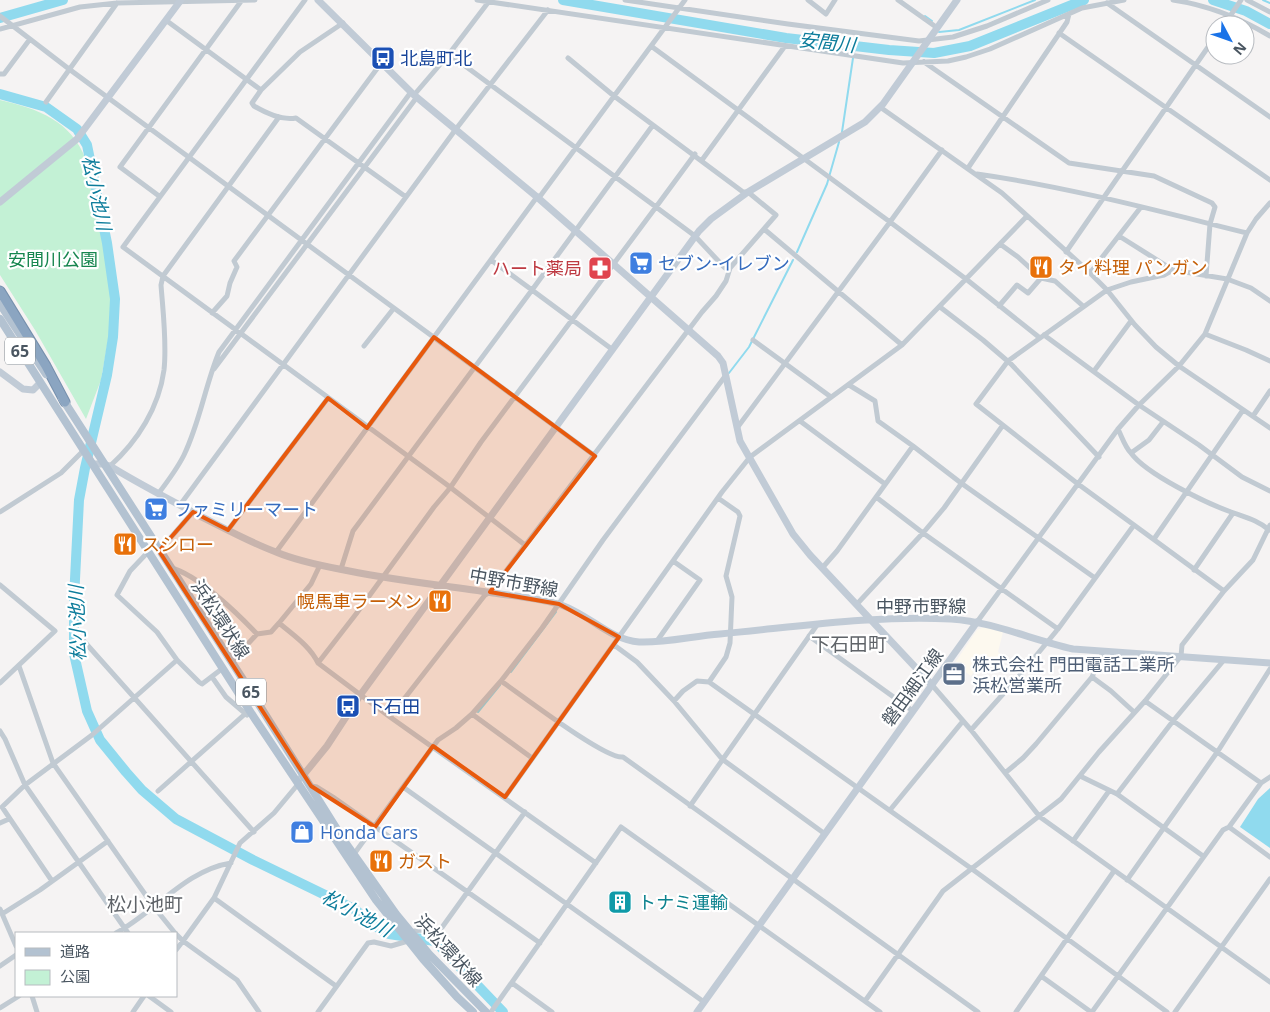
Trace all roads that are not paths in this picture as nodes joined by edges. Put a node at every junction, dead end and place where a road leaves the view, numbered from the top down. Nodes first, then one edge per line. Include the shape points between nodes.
1 (181, 0) edge
2 (242, 0) edge
3 (255, 0) edge
4 (305, 0) edge
5 (318, 0) edge
6 (477, 0) edge
7 (625, 0) edge
8 (685, 0) edge
9 (808, 0) edge
10 (835, 0) edge
11 (898, 0) edge
12 (957, 0) edge
13 (1048, 0) edge
14 (1124, 0) edge
15 (1173, 0) edge
16 (1241, 0) edge
17 (1247, 0) edge
18 (489, 1) edge
19 (117, 3) junction
20 (1107, 3) junction
21 (678, 8) junction
22 (548, 10) junction
23 (1270, 12) edge
24 (1069, 14) junction
25 (1227, 15) edge
26 (1231, 15) edge
27 (0, 16) edge
28 (167, 21) junction
29 (344, 23) junction
30 (11, 25) junction
31 (936, 27) junction
32 (1255, 27) edge
33 (664, 28) junction
34 (0, 29) edge
35 (1059, 34) junction
36 (1270, 36) edge
37 (30, 39) junction
38 (928, 39) junction
39 (651, 46) junction
40 (785, 46) junction
41 (206, 50) junction
42 (1205, 53) edge
43 (449, 54) junction
44 (568, 58) dead end
45 (382, 62) junction
46 (913, 62) junction
47 (1196, 66) junction
48 (69, 69) junction
49 (0, 74) edge
50 (246, 80) junction
51 (490, 84) junction
52 (261, 90) junction
53 (414, 94) junction
54 (614, 96) junction
55 (110, 98) junction
56 (46, 102) dead end
57 (880, 107) junction
58 (1167, 108) junction
59 (739, 110) junction
60 (1001, 117) junction
61 (1270, 117) edge
62 (279, 118) junction
63 (653, 125) junction
64 (149, 127) junction
65 (456, 129) junction
66 (325, 138) junction
67 (576, 147) junction
68 (942, 150) junction
69 (694, 154) junction
70 (189, 157) junction
71 (805, 159) junction
72 (702, 160) junction
73 (358, 162) junction
74 (364, 167) junction
75 (968, 168) junction
76 (1123, 171) junction
77 (977, 174) junction
78 (615, 177) junction
79 (1270, 180) edge
80 (229, 186) junction
81 (748, 192) junction
82 (159, 196) junction
83 (406, 197) junction
84 (537, 197) junction
85 (1106, 197) junction
86 (0, 202) edge
87 (1270, 203) edge
88 (656, 207) junction
89 (1141, 207) junction
90 (268, 215) junction
91 (1027, 216) junction
92 (890, 222) junction
93 (1210, 224) junction
94 (764, 229) junction
95 (576, 231) junction
96 (1247, 233) junction
97 (695, 236) junction
98 (1119, 236) junction
99 (303, 239) junction
100 (309, 244) junction
101 (1000, 244) junction
102 (1066, 252) junction
103 (491, 260) junction
104 (614, 264) junction
105 (1173, 270) junction
106 (729, 271) junction
107 (1090, 272) junction
108 (350, 275) junction
109 (163, 276) junction
110 (1206, 276) junction
111 (1041, 278) junction
112 (966, 279) junction
113 (1227, 279) junction
114 (532, 290) junction
115 (1107, 290) junction
116 (0, 291) edge
117 (837, 292) junction
118 (652, 297) junction
119 (1270, 301) edge
120 (0, 304) edge
121 (999, 306) junction
122 (1083, 306) junction
123 (940, 307) junction
124 (394, 308) junction
125 (212, 313) junction
126 (572, 319) junction
127 (0, 321) edge
128 (1132, 321) junction
129 (689, 329) junction
130 (235, 330) junction
131 (241, 334) junction
132 (1205, 334) junction
133 (1042, 336) junction
134 (434, 337) junction
135 (753, 340) dead end
136 (364, 346) dead end
137 (902, 346) junction
138 (613, 350) junction
139 (1008, 361) junction
140 (1270, 361) edge
141 (785, 362) junction
142 (282, 366) junction
143 (1179, 366) junction
144 (475, 367) junction
145 (1094, 371) junction
146 (0, 372) edge
147 (726, 375) junction
148 (209, 377) junction
149 (40, 384) junction
150 (849, 385) junction
151 (1270, 391) edge
152 (831, 397) junction
153 (328, 398) junction
154 (516, 398) junction
155 (65, 402) junction
156 (1139, 405) junction
157 (1243, 410) junction
158 (1253, 416) junction
159 (800, 421) junction
160 (1163, 422) junction
161 (1003, 425) junction
162 (367, 428) junction
163 (556, 428) junction
164 (737, 428) junction
165 (1270, 428) edge
166 (1118, 429) junction
167 (913, 446) junction
168 (84, 452) junction
169 (1130, 453) junction
170 (595, 456) junction
171 (1098, 456) junction
172 (1212, 456) junction
173 (408, 457) junction
174 (750, 458) junction
175 (92, 464) junction
176 (107, 465) junction
177 (961, 483) junction
178 (885, 484) junction
179 (1078, 484) junction
180 (450, 488) junction
181 (1187, 491) junction
182 (1270, 492) edge
183 (158, 494) junction
184 (876, 497) junction
185 (718, 498) junction
186 (180, 505) junction
187 (0, 512) edge
188 (193, 512) junction
189 (1233, 513) junction
190 (490, 518) junction
191 (1134, 525) junction
192 (1269, 529) edge
193 (228, 530) junction
194 (923, 533) junction
195 (1039, 537) junction
196 (1154, 540) junction
197 (525, 545) junction
198 (160, 551) junction
199 (148, 552) junction
200 (276, 552) junction
201 (673, 561) junction
202 (320, 564) junction
203 (170, 568) junction
204 (823, 568) junction
205 (341, 570) junction
206 (1194, 570) junction
207 (383, 577) junction
208 (1095, 578) junction
209 (0, 585) edge
210 (440, 586) junction
211 (1001, 589) junction
212 (1224, 591) junction
213 (490, 592) junction
214 (559, 604) junction
215 (857, 604) junction
216 (873, 620) junction
217 (977, 622) junction
218 (280, 623) junction
219 (817, 625) junction
220 (1058, 629) junction
221 (730, 633) junction
222 (257, 634) junction
223 (809, 636) junction
224 (619, 637) junction
225 (82, 639) dead end
226 (657, 641) junction
227 (1047, 643) junction
228 (614, 645) junction
229 (1103, 652) junction
230 (1180, 656) junction
231 (177, 660) junction
232 (1224, 660) junction
233 (231, 662) junction
234 (318, 663) junction
235 (1270, 663) edge
236 (19, 666) junction
237 (223, 668) junction
238 (1270, 668) edge
239 (212, 677) junction
240 (1092, 678) junction
241 (501, 681) junction
242 (709, 682) junction
243 (0, 683) edge
244 (932, 685) junction
245 (361, 694) junction
246 (134, 698) junction
247 (1145, 701) junction
248 (674, 702) junction
249 (913, 711) junction
250 (1134, 712) junction
251 (244, 714) junction
252 (472, 714) junction
253 (754, 714) junction
254 (390, 717) junction
255 (255, 719) junction
256 (963, 721) junction
257 (1173, 721) junction
258 (560, 722) junction
259 (971, 730) junction
260 (0, 731) edge
261 (433, 746) junction
262 (1218, 751) junction
263 (532, 758) junction
264 (722, 759) junction
265 (191, 761) junction
266 (53, 763) junction
267 (1005, 773) junction
268 (303, 775) junction
269 (1080, 776) junction
270 (1270, 778) edge
271 (298, 783) junction
272 (1261, 783) junction
273 (25, 785) junction
274 (310, 786) junction
275 (404, 787) junction
276 (858, 788) junction
277 (158, 791) dead end
278 (1109, 791) junction
279 (1117, 794) junction
280 (505, 797) junction
281 (690, 806) junction
282 (890, 810) junction
283 (525, 812) junction
284 (1040, 817) junction
285 (9, 819) junction
286 (0, 823) edge
287 (375, 826) junction
288 (1229, 827) junction
289 (1165, 828) junction
290 (254, 832) junction
291 (825, 834) junction
292 (108, 841) junction
293 (1073, 841) junction
294 (354, 854) junction
295 (495, 854) junction
296 (1203, 856) junction
297 (1270, 857) edge
298 (78, 862) junction
299 (231, 863) junction
300 (596, 863) junction
301 (972, 869) junction
302 (1114, 871) junction
303 (1270, 879) edge
304 (793, 880) junction
305 (1127, 880) junction
306 (52, 881) junction
307 (466, 892) junction
308 (214, 898) junction
309 (567, 904) junction
310 (154, 907) junction
311 (1166, 908) junction
312 (1, 912) edge
313 (759, 926) junction
314 (127, 931) edge
315 (174, 932) edge
316 (410, 932) junction
317 (178, 936) edge
318 (1067, 938) junction
319 (183, 941) junction
320 (408, 941) junction
321 (540, 943) junction
322 (15, 944) edge
323 (178, 947) edge
324 (1221, 947) junction
325 (898, 954) junction
326 (15, 956) edge
327 (0, 966) edge
328 (1041, 976) junction
329 (1118, 976) junction
330 (1270, 982) edge
331 (512, 984) junction
332 (336, 986) junction
333 (17, 997) edge
334 (32, 997) edge
335 (143, 997) edge
336 (149, 997) edge
337 (865, 1001) junction
338 (704, 1002) junction
339 (0, 1008) edge
340 (320, 1010) edge
341 (489, 1011) edge
342 (37, 1012) edge
343 (134, 1012) edge
344 (171, 1012) edge
345 (259, 1012) edge
346 (327, 1012) edge
347 (473, 1012) edge
348 (552, 1012) edge
349 (697, 1012) edge
350 (879, 1012) edge
351 (978, 1012) edge
352 (1016, 1012) edge
353 (1092, 1012) edge
354 (1167, 1012) edge
355 (1175, 1012) edge

1 - 2 street
1 - 19 street
1 - 28 street
2 - 3 street
2 - 41 street
4 - 50 street
5 - 29 street
6 - 18 street
7 - 21 street
8 - 21 street
9 - 10 street via 826,14
11 - 31 street
12 - 31 street
13 - 38 street via 953,37
14 - 20 street
15 - 25 street
16 - 26 street
17 - 23 street
18 - 22 street
18 - 43 street
19 - 30 street via 80,7
19 - 48 street
20 - 24 street
20 - 47 street
21 - 33 street
21 - 38 street via 910,40
22 - 33 street
22 - 51 street
24 - 35 street
24 - 46 street via 966,57
27 - 30 street
28 - 41 street
28 - 55 street
29 - 45 street
29 - 52 street via 300,52
30 - 34 street
30 - 37 street
31 - 38 street
32 - 36 street
33 - 39 street
33 - 40 street
35 - 58 street
35 - 60 street
37 - 48 street
37 - 49 street via 4,74
38 - 46 street
39 - 54 street
39 - 59 street
40 - 46 street
40 - 59 street
41 - 50 street
41 - 64 street
42 - 47 street
43 - 51 street
43 - 53 street
44 - 54 street
45 - 53 street
45 - 66 street
46 - 57 street
46 - 60 street via 926,62
47 - 58 street
47 - 61 street
48 - 55 street
48 - 56 street
50 - 52 street
50 - 70 street
51 - 65 street
51 - 67 street
52 - 62 street via 252,103
53 - 65 street
53 - 73 street
53 - 74 street
54 - 63 street
54 - 67 street
55 - 64 street
55 - 86 street via 77,139
57 - 68 street
57 - 71 street via 865,122
58 - 76 street
58 - 79 street
59 - 71 street
59 - 72 street
60 - 75 street
60 - 76 street via 1069,163
62 - 66 street via 296,118
62 - 80 street
63 - 69 street
63 - 78 street
64 - 70 street
64 - 82 street via 120,167
65 - 83 street
65 - 84 street
66 - 73 street
66 - 90 street
67 - 78 street
67 - 84 street
68 - 75 street
68 - 92 street
69 - 72 street
69 - 88 street
70 - 80 street
70 - 82 street
71 - 81 street
71 - 92 street
72 - 81 street via 743,192
73 - 74 street
73 - 99 street
74 - 83 street
74 - 100 street
75 - 77 street
76 - 85 street
76 - 93 street via 1154,176 1212,203
77 - 85 street
77 - 91 street
78 - 88 street
78 - 95 street
80 - 90 street
80 - 109 street
81 - 94 street via 776,215
81 - 97 street via 711,219
82 - 109 street via 122,247
83 - 108 street
84 - 95 street
84 - 103 street
85 - 89 street
85 - 102 street
87 - 96 street
88 - 97 street
88 - 104 street
89 - 93 street
89 - 98 street
90 - 99 street
90 - 125 street via 234,261 236,272 227,296
91 - 101 street
91 - 102 street
92 - 112 street
92 - 117 street
93 - 96 street
93 - 110 street
94 - 106 street
94 - 117 street
95 - 104 street
95 - 114 street
96 - 113 street
97 - 106 street
97 - 118 street
98 - 105 street
98 - 107 street
99 - 100 street
99 - 130 street
100 - 108 street
100 - 131 street
101 - 111 street
101 - 112 street
102 - 107 street
103 - 114 street
103 - 134 street
104 - 118 street
104 - 126 street
105 - 110 street
105 - 115 street
106 - 129 street via 716,296
107 - 115 street
108 - 124 street
108 - 142 street
109 - 125 street
109 - 176 street via 164,370 159,390 139,434
110 - 113 street
111 - 121 street via 1028,293 1017,285
111 - 122 street via 1055,281
112 - 121 street
112 - 123 street
113 - 119 street via 1251,288
113 - 132 street
114 - 126 street
114 - 144 street
115 - 122 street
115 - 128 street
116 - 155 highway
117 - 137 street
117 - 141 street
118 - 129 street
118 - 138 street
120 - 155 main road, 浜松環状線 / 65
121 - 133 street
122 - 133 street
123 - 137 street
123 - 139 street
124 - 134 street
124 - 136 street
125 - 130 street
126 - 138 street
126 - 154 street
127 - 149 main road, 浜松環状線 / 65
128 - 143 street
128 - 145 street
129 - 147 street via 718,356
129 - 170 street
130 - 131 street
130 - 148 street via 219,352
131 - 142 street
131 - 148 street
132 - 140 street
132 - 143 street
133 - 139 street
133 - 145 street
134 - 144 street
134 - 162 street
135 - 141 street
137 - 150 street
138 - 163 street
139 - 161 street via 976,404
139 - 171 street
141 - 152 street
141 - 164 street
142 - 153 street
142 - 186 street
143 - 156 street
143 - 157 street
144 - 154 street
144 - 173 street
145 - 156 street
146 - 149 street via 23,389 33,390
147 - 164 street
147 - 214 street
148 - 183 street via 184,454
149 - 168 main road, 浜松環状線 / 65
150 - 152 street
150 - 167 street via 875,401 878,421
151 - 158 street
152 - 159 street
153 - 162 street
153 - 193 street
154 - 163 street
154 - 180 street
155 - 176 main road, 浜松環状線 / 65
156 - 160 street
156 - 166 street
157 - 158 street
157 - 172 street
158 - 165 street
159 - 174 street
159 - 178 street
160 - 169 street via 1149,440
160 - 172 street
161 - 177 street
161 - 179 street
162 - 173 street
162 - 200 street
163 - 170 street
163 - 190 street
164 - 174 street
166 - 169 street
166 - 171 street
167 - 177 street
167 - 178 street
168 - 175 main road, 浜松環状線 / 65
168 - 187 street via 61,473
169 - 181 street via 1146,468
170 - 197 street
171 - 179 street
172 - 181 street
172 - 182 street
173 - 180 street
173 - 205 street via 353,532
174 - 185 street
174 - 204 street via 793,534
175 - 176 street
175 - 199 main road, 浜松環状線 / 65
176 - 183 street, 中野市野線
176 - 198 main road, 浜松環状線 / 65
177 - 194 street
177 - 195 street
178 - 184 street
179 - 191 street
179 - 195 street
180 - 190 street
180 - 207 street
181 - 189 street
181 - 196 street
183 - 186 street, 中野市野線
184 - 194 street
184 - 204 street
185 - 201 street
185 - 221 street via 740,516 726,576 732,592
186 - 188 street, 中野市野線
188 - 193 street, 中野市野線
188 - 198 street
189 - 192 street
189 - 206 street
190 - 197 street
190 - 210 street
191 - 196 street
191 - 208 street
192 - 212 street via 1253,560
193 - 200 street, 中野市野線
194 - 211 street
194 - 215 street
195 - 208 street
195 - 211 street
196 - 206 street
197 - 213 street
198 - 203 main road, 浜松環状線 / 65
199 - 231 street via 130,570 117,595 156,632
199 - 237 main road, 浜松環状線 / 65
200 - 202 street, 中野市野線
201 - 224 street
201 - 226 street via 700,580
202 - 205 street, 中野市野線
202 - 218 street via 311,584
203 - 222 street via 181,570 235,610
203 - 233 main road, 浜松環状線 / 65
204 - 215 street
205 - 207 street, 中野市野線
206 - 212 street
207 - 210 street, 中野市野線
207 - 234 street
208 - 220 street
209 - 236 street via 55,632
210 - 213 street, 中野市野線
210 - 245 street
211 - 217 street
211 - 220 street
212 - 230 street via 1182,645
213 - 214 street, 中野市野線
213 - 254 street
214 - 224 street, 中野市野線
214 - 241 street
215 - 216 street
216 - 217 street, 中野市野線
216 - 219 street, 中野市野線
216 - 244 street
217 - 227 street
217 - 244 street, 磐田細江線
218 - 222 street via 271,632
218 - 234 street via 314,654
219 - 221 street, 中野市野線
219 - 223 street
220 - 227 street
221 - 226 street, 中野市野線
221 - 242 street via 726,657
222 - 233 street
223 - 249 street
223 - 253 street
224 - 226 street, 中野市野線 via 640,642
224 - 228 street
225 - 246 street
227 - 229 street
227 - 259 street
228 - 248 street via 637,662
228 - 258 street
229 - 230 street
229 - 240 street
230 - 232 street
230 - 247 street
231 - 239 street via 202,684
231 - 246 street
232 - 235 street
232 - 257 street
233 - 268 main road, 浜松環状線 / 65
234 - 245 street
236 - 243 street
236 - 266 street
237 - 239 street
237 - 255 main road, 浜松環状線 / 65
238 - 262 street
239 - 251 street
240 - 250 street
240 - 267 street via 1036,744
241 - 252 street
241 - 258 street
242 - 248 street via 698,681
242 - 253 street
244 - 249 street, 磐田細江線
244 - 256 street
245 - 254 street
245 - 268 street via 327,746
246 - 265 street
246 - 266 street via 92,735
247 - 250 street
247 - 257 street
248 - 264 street
249 - 276 street, 磐田細江線
250 - 269 street
251 - 255 street
251 - 265 street
252 - 261 street
252 - 263 street
253 - 264 street
253 - 276 street
254 - 261 street
255 - 271 main road, 浜松環状線 / 65
256 - 259 street
256 - 282 street
257 - 262 street
257 - 279 street
258 - 263 street
258 - 281 street via 600,749 623,758
259 - 267 street
260 - 273 street
261 - 275 street
261 - 280 street
262 - 272 street
262 - 289 street
263 - 280 street
264 - 281 street
264 - 291 street
265 - 277 street
265 - 290 street
266 - 273 street
266 - 292 street
267 - 284 street
268 - 271 street
268 - 274 main road, 浜松環状線 / 65
269 - 278 street
269 - 284 street
270 - 272 street
271 - 290 street
271 - 320 main road, 浜松環状線 / 65 via 376,900
272 - 288 street
273 - 285 street via 2,807
273 - 298 street
274 - 287 street via 333,797
274 - 294 main road, 浜松環状線 / 65
275 - 287 street
275 - 295 street
276 - 282 street
276 - 291 street, 磐田細江線
278 - 279 street
278 - 293 street
279 - 289 street
280 - 283 street
281 - 304 street
282 - 301 street
283 - 295 street
283 - 300 street
284 - 293 street
284 - 301 street
285 - 286 street
285 - 306 street
287 - 294 street
287 - 307 street
288 - 296 street
288 - 297 street
289 - 296 street
289 - 305 street
290 - 299 street via 240,843
291 - 304 street, 磐田細江線
292 - 298 street
292 - 310 street
293 - 302 street
294 - 316 main road, 浜松環状線 / 65
295 - 307 street
295 - 309 street
296 - 311 street
298 - 306 street
298 - 314 street
299 - 308 street
299 - 310 street via 195,876
300 - 309 street
300 - 313 street via 621,827
301 - 318 street
301 - 325 street via 943,891
302 - 305 street
302 - 318 street
303 - 324 street
304 - 313 street, 磐田細江線
304 - 325 street
305 - 311 street
306 - 312 street
307 - 316 street via 438,933
307 - 321 street
308 - 319 street
308 - 332 street
309 - 321 street
309 - 338 street
310 - 314 street
310 - 315 street
311 - 324 street
311 - 329 street
312 - 322 street
313 - 337 street
313 - 338 street, 磐田細江線
316 - 341 main road, 浜松環状線 / 65
317 - 319 street
318 - 328 street
318 - 329 street
319 - 323 street
319 - 345 street via 238,980
320 - 332 street via 391,946 374,942 368,944
320 - 347 main road, 浜松環状線 / 65
321 - 331 street
324 - 330 street
324 - 355 street
325 - 337 street
325 - 351 street
326 - 327 street
328 - 352 street
328 - 353 street
329 - 353 street
329 - 354 street
331 - 341 street
331 - 348 street
332 - 340 street
333 - 339 street
334 - 342 street
335 - 343 street
336 - 344 street
337 - 350 street
338 - 349 street, 磐田細江線
340 - 346 street

